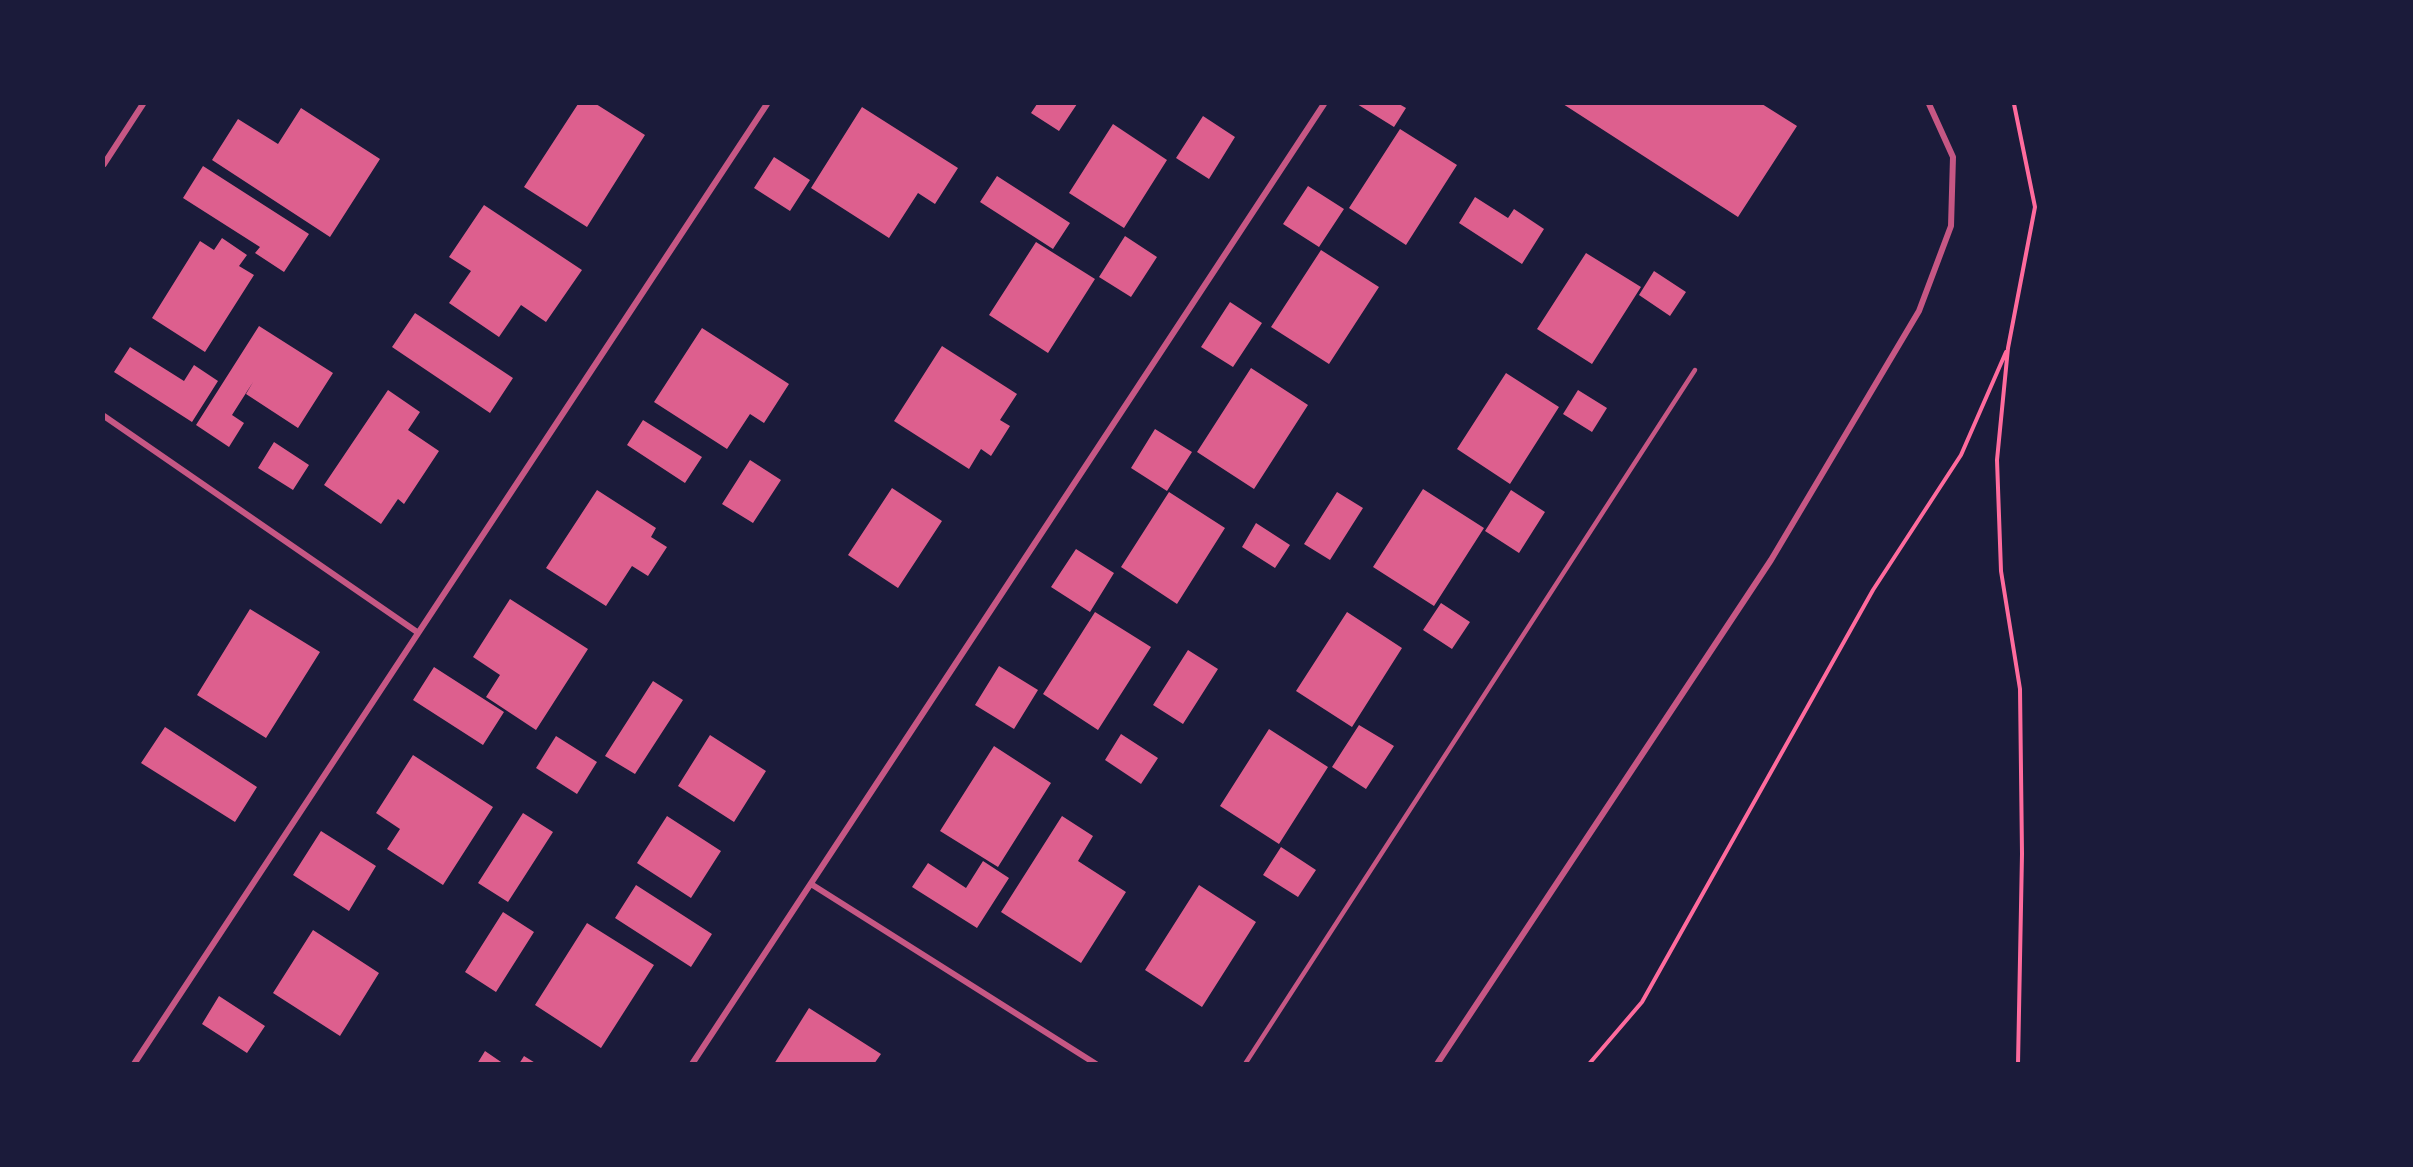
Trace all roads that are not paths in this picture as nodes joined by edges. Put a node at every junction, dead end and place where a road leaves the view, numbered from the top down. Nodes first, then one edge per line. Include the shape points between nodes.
1 (143, 104) edge
2 (767, 104) edge
3 (1324, 104) edge
4 (1929, 104) edge
5 (104, 164) edge
6 (1695, 370) dead end
7 (104, 416) edge
8 (417, 632) junction
9 (811, 884) junction
10 (134, 1064) edge
11 (692, 1064) edge
12 (1095, 1064) edge
13 (1245, 1064) edge
14 (1437, 1064) edge

1 - 5 street
2 - 8 street
3 - 9 street
4 - 14 street via 1953,157 1951,226 1919,311 1771,560
6 - 13 lane
7 - 8 street
8 - 10 street
9 - 11 street
9 - 12 street

